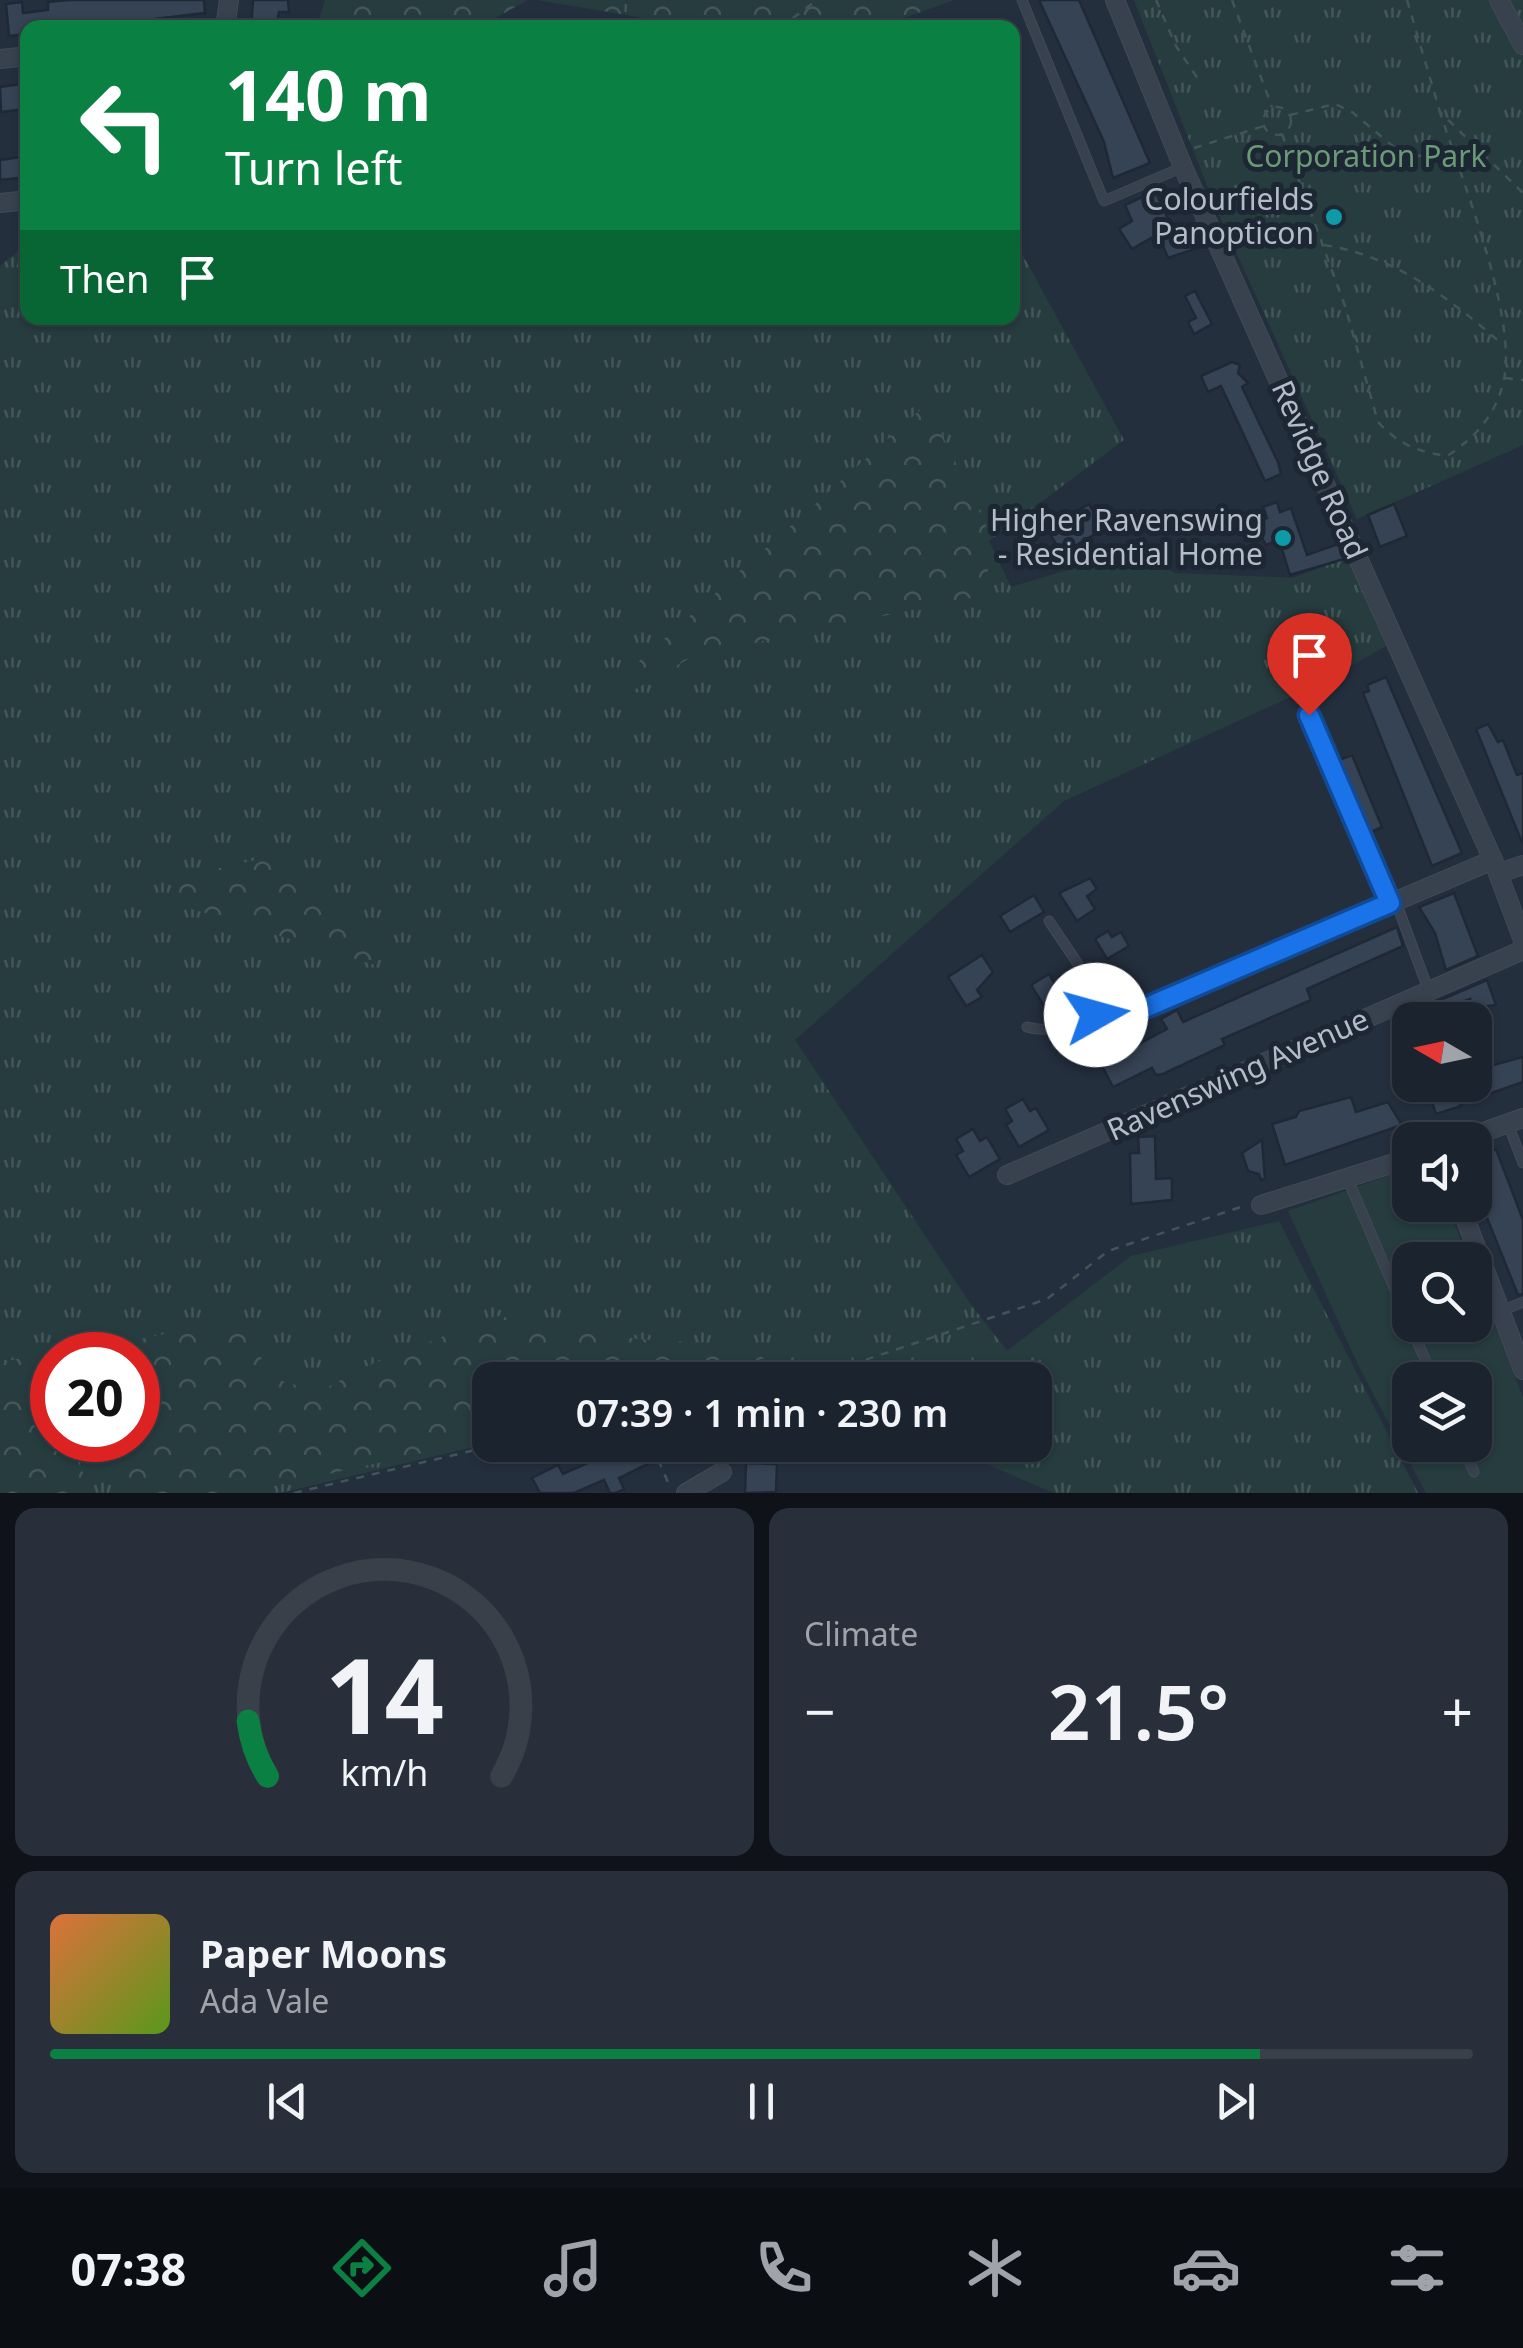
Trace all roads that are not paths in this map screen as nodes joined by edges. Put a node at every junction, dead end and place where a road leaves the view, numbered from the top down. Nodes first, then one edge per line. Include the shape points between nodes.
1 (1022, 0) edge
2 (1114, 0) edge
3 (1499, 0) edge
4 (1523, 45) edge
5 (1181, 160) junction
6 (1309, 715) dead end
7 (1523, 865) edge
8 (1496, 867) junction
9 (1393, 902) junction
10 (1049, 921) dead end
11 (1523, 940) edge
12 (1523, 950) edge
13 (1428, 989) junction
14 (1106, 1021) junction
15 (1027, 1027) dead end
16 (1516, 1121) edge
17 (1492, 1129) edge
18 (1523, 1163) edge
19 (1392, 1164) edge
20 (1007, 1175) dead end
21 (1348, 1180) junction
22 (1260, 1206) road end
23 (1467, 1222) edge
24 (1392, 1283) edge
25 (1523, 1302) edge
26 (1501, 1311) junction
27 (1523, 1370) edge
28 (1470, 1462) edge
29 (722, 1472) dead end
30 (1474, 1472) dead end
31 (686, 1493) edge

1 - 5 lane via 1104,201
2 - 5 street, Revidge Road
3 - 4 street
5 - 8 street, Revidge Road
6 - 9 lane
7 - 8 street
8 - 9 street
8 - 11 street, Revidge Road
9 - 13 lane
9 - 14 street
10 - 14 lane
12 - 13 street, Ravenswing Avenue
13 - 20 street, Ravenswing Avenue
14 - 15 lane via 1045,1032
16 - 17 street
16 - 18 lane
19 - 21 street
21 - 22 street
21 - 24 lane
23 - 26 street
25 - 26 lane
26 - 27 street
28 - 30 lane
29 - 31 street

